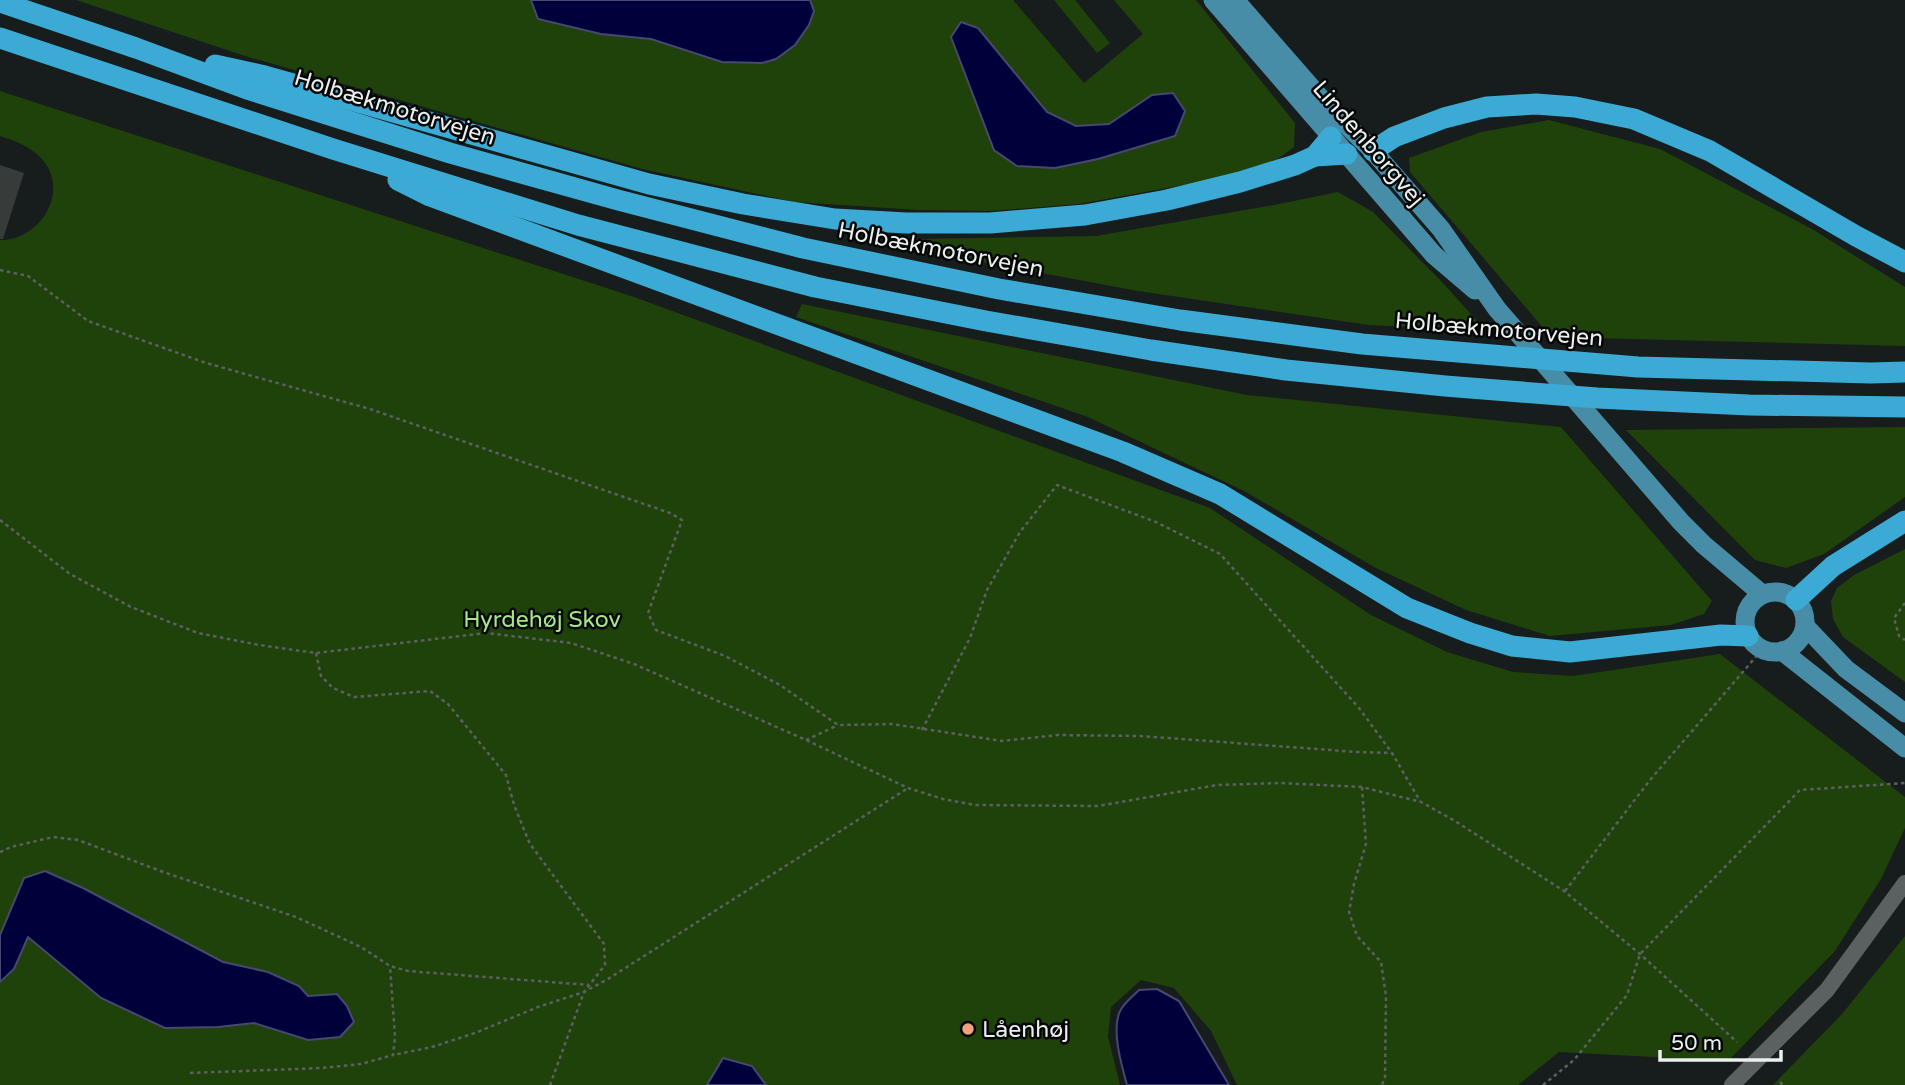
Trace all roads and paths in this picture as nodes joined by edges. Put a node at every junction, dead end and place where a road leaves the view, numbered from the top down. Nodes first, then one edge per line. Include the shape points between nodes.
1 (1213, 0) edge
2 (1235, 0) edge
3 (0, 2) edge
4 (0, 38) edge
5 (136, 48) junction
6 (1331, 138) junction
7 (333, 149) junction
8 (1347, 154) junction
9 (1315, 156) junction
10 (1368, 162) junction
11 (1905, 262) edge
12 (0, 271) edge
13 (1499, 311) junction
14 (1905, 372) edge
15 (1905, 407) edge
16 (0, 520) edge
17 (1905, 521) edge
18 (1704, 545) junction
19 (1762, 594) junction
20 (1796, 600) junction
21 (1905, 603) edge
22 (1747, 608) junction
23 (1805, 626) junction
24 (1905, 640) edge
25 (1764, 645) junction
26 (316, 653) junction
27 (1905, 713) edge
28 (838, 725) junction
29 (922, 730) junction
30 (806, 740) junction
31 (1905, 748) edge
32 (1392, 753) junction
33 (1905, 783) edge
34 (1362, 787) junction
35 (908, 788) junction
36 (1421, 802) junction
37 (0, 852) edge
38 (1905, 883) edge
39 (1564, 891) junction
40 (1640, 954) junction
41 (390, 966) junction
42 (589, 985) junction
43 (584, 992) junction
44 (1737, 1042) dead end
45 (393, 1055) junction
46 (190, 1073) dead end
47 (550, 1085) edge
48 (1382, 1085) edge
49 (1543, 1085) edge
50 (1732, 1085) edge

1 - 6 main road, Lindenborgvej
2 - 10 main road, Lindenborgvej via 1331,110
3 - 5 highway, Holbækmotorvejen
4 - 7 highway
5 - 9 highway via 265,76 649,184 835,219 990,223 1085,215 1240,182
5 - 14 highway, Holbækmotorvejen via 247,89 553,182 803,248 999,289 1180,320 1362,344 1638,367
6 - 8 main road, Lindenborgvej
6 - 9 highway
7 - 15 highway via 578,225 815,287 1151,350 1286,370 1597,398
7 - 25 highway via 430,195 1123,452 1220,494 1407,608 1470,633 1512,646 1570,652 1721,635
8 - 9 highway
8 - 10 main road
10 - 11 highway via 1394,137 1444,118 1487,107 1575,107 1634,119 1710,151
10 - 13 main road, Lindenborgvej via 1441,229
10 - 13 main road, Lindenborgvej via 1434,255
12 - 28 path via 28,276 88,321 206,363 370,409 670,513 682,520 648,613 656,630 725,656 780,685
13 - 18 main road, Lindenborgvej
16 - 26 path via 70,574 131,607 198,633
17 - 20 highway via 1833,566
18 - 19 main road, Lindenborgvej
18 - 22 main road, Lindenborgvej
19 - 20 main road via 1780,592
19 - 22 main road
20 - 23 main road
21 - 24 path via 1894,618 1899,636
22 - 25 main road via 1745,627
23 - 25 main road via 1790,648
23 - 27 main road via 1846,669
25 - 31 main road
25 - 39 path
26 - 30 path via 486,634 570,643 634,664
26 - 42 path via 321,676 333,688 354,697 430,691 448,704 506,775 530,844 604,944 605,965
28 - 29 path via 892,724
28 - 30 path
29 - 32 path via 1002,741 1058,735 1141,736
29 - 32 path via 970,638 987,590 1020,532 1057,485 1156,522 1220,554 1359,709
30 - 35 path
32 - 36 path
33 - 40 path via 1800,790
34 - 35 path via 1217,785 1098,806 975,805
34 - 36 path
34 - 48 path via 1366,844 1349,912 1357,936 1381,962 1385,996
35 - 43 path
36 - 39 path
37 - 41 path via 53,837 78,840 296,917
38 - 50 street via 1828,990
39 - 40 path
40 - 44 path
40 - 49 path via 1627,995 1574,1060
41 - 42 path
41 - 45 path
42 - 43 path
43 - 45 path via 475,1033
43 - 47 path
45 - 46 path via 322,1068

